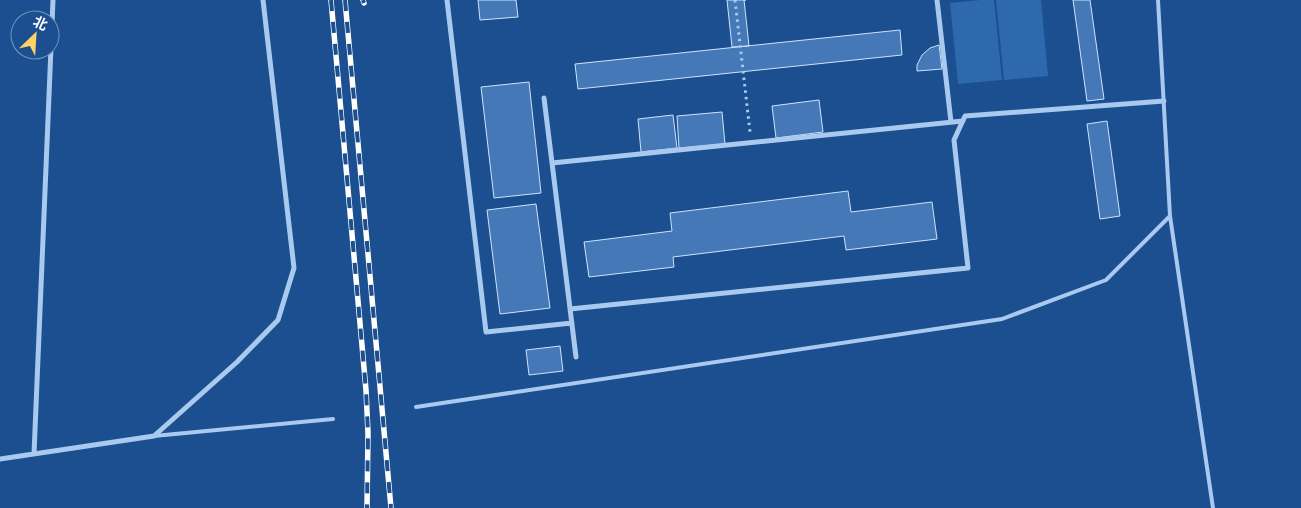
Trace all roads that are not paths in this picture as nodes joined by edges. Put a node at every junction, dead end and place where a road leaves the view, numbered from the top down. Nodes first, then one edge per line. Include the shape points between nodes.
1 (53, 0) edge
2 (263, 0) edge
3 (447, 0) edge
4 (937, 0) edge
5 (1158, 0) edge
6 (544, 98) dead end
7 (1164, 101) junction
8 (963, 121) junction
9 (951, 122) junction
10 (552, 163) junction
11 (1170, 216) junction
12 (570, 309) junction
13 (572, 323) junction
14 (576, 357) dead end
15 (416, 407) dead end
16 (333, 419) dead end
17 (154, 436) junction
18 (34, 454) junction
19 (0, 459) edge
20 (1213, 508) edge

1 - 18 street
2 - 17 street via 294,268 278,320 237,362
3 - 13 street via 486,332
4 - 9 street
5 - 7 lane
6 - 10 street
7 - 8 street via 965,116
7 - 11 lane
8 - 9 street
8 - 12 street via 954,140 968,268
9 - 10 street
10 - 12 street
11 - 15 lane via 1106,280 1002,319
11 - 20 lane
12 - 13 street
13 - 14 street
16 - 17 lane
17 - 18 street
18 - 19 street

